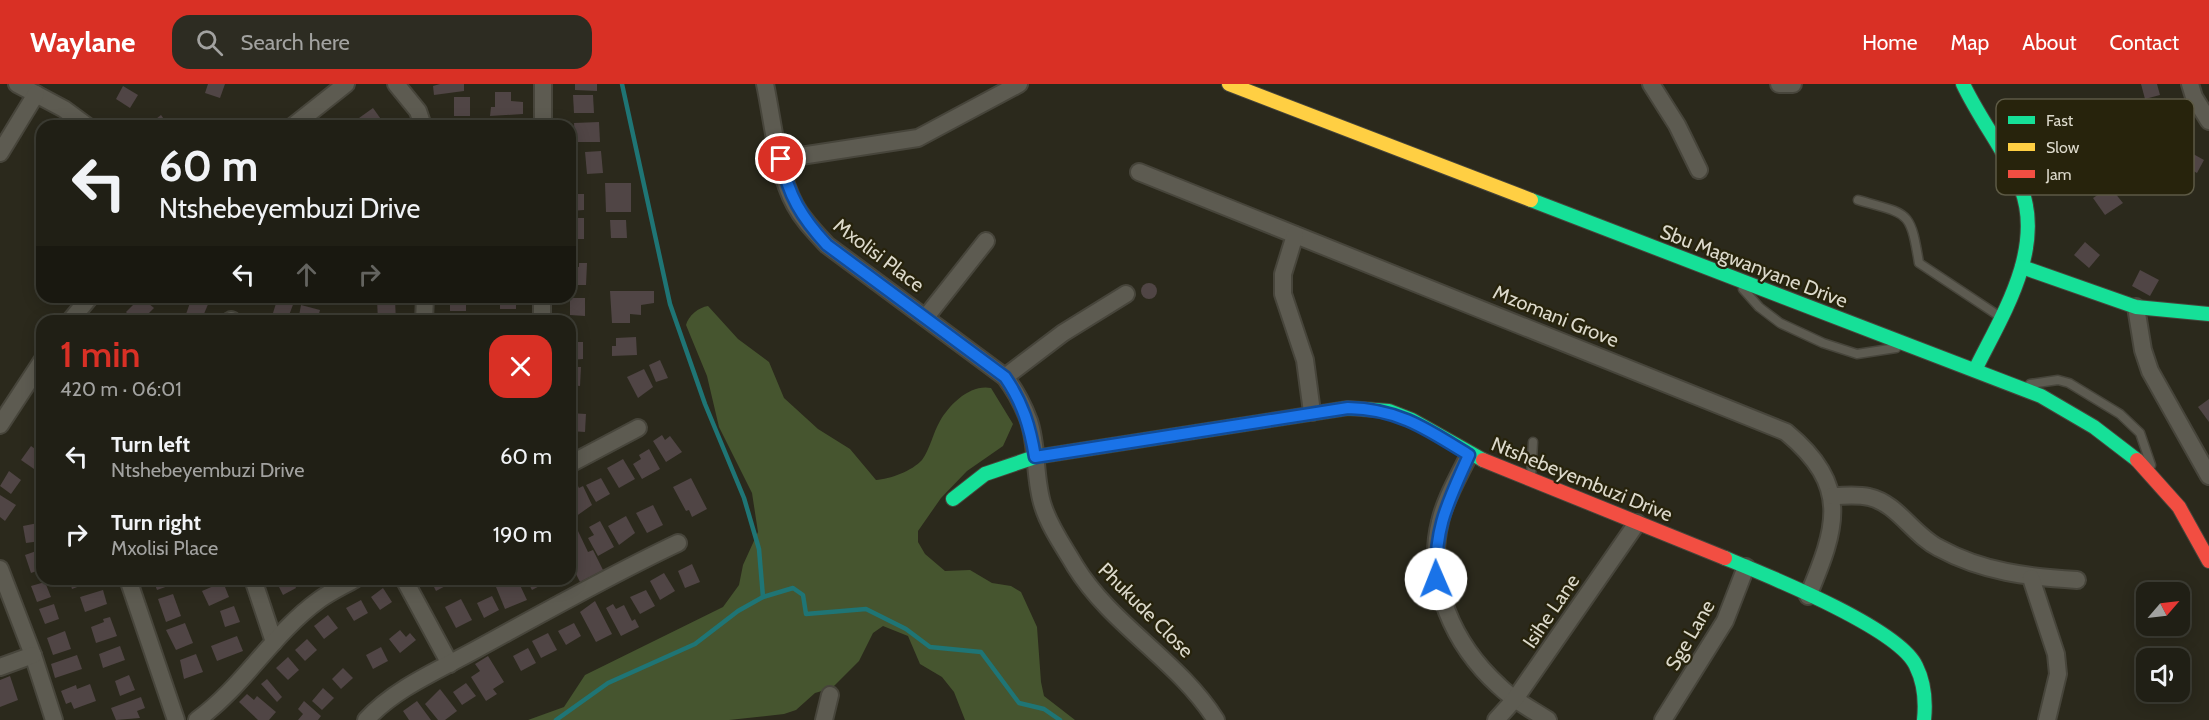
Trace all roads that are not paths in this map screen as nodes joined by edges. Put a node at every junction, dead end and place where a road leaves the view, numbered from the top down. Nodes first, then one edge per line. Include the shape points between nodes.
1 (17, 84) edge
2 (346, 84) edge
3 (396, 84) edge
4 (543, 84) edge
5 (765, 84) edge
6 (1019, 84) edge
7 (1229, 84) edge
8 (1651, 84) edge
9 (1779, 84) edge
10 (1793, 84) edge
11 (1963, 84) edge
12 (2190, 84) edge
13 (36, 94) junction
14 (77, 120) edge
15 (301, 120) edge
16 (421, 120) edge
17 (543, 120) edge
18 (2209, 121) edge
19 (1996, 144) edge
20 (0, 153) edge
21 (781, 159) junction
22 (1700, 170) dead end
23 (1139, 172) dead end
24 (2022, 195) edge
25 (1858, 200) dead end
26 (1295, 235) junction
27 (986, 241) dead end
28 (2022, 267) junction
29 (1734, 279) junction
30 (1126, 294) dead end
31 (85, 303) edge
32 (2136, 307) junction
33 (2209, 314) edge
34 (75, 315) edge
35 (1999, 316) junction
36 (926, 317) junction
37 (1911, 346) junction
38 (36, 370) edge
39 (1975, 370) junction
40 (1005, 377) junction
41 (2018, 387) junction
42 (1312, 412) junction
43 (0, 425) edge
44 (638, 428) dead end
45 (1533, 442) dead end
46 (1469, 455) junction
47 (1035, 457) junction
48 (576, 461) edge
49 (2153, 475) junction
50 (2209, 476) edge
51 (1531, 480) junction
52 (1832, 496) junction
53 (953, 499) dead end
54 (1637, 523) junction
55 (678, 543) dead end
56 (2209, 561) edge
57 (1746, 567) junction
58 (0, 569) edge
59 (2031, 578) junction
60 (2077, 580) dead end
61 (130, 585) edge
62 (255, 585) edge
63 (344, 585) edge
64 (407, 585) edge
65 (1808, 596) junction
66 (274, 642) junction
67 (33, 655) junction
68 (450, 664) junction
69 (0, 667) edge
70 (830, 695) dead end
71 (1515, 699) junction
72 (54, 720) edge
73 (176, 720) edge
74 (197, 720) edge
75 (366, 720) edge
76 (824, 720) edge
77 (1216, 720) edge
78 (1496, 720) edge
79 (1548, 720) edge
80 (1663, 720) edge
81 (1924, 720) edge
82 (2047, 720) edge

1 - 13 street
2 - 15 street
3 - 16 street
4 - 17 street
5 - 21 street, Mxolisi Place
6 - 21 street via 918,138
7 - 29 street, Sbu Magwanyane Drive
8 - 22 street
9 - 10 street
11 - 19 street
12 - 18 street
13 - 14 street
13 - 20 street
21 - 36 street, Mxolisi Place via 795,205 815,232 827,245
23 - 26 street, Mzomani Grove
24 - 28 street via 2027,213
25 - 35 lane via 1901,213 1912,225 1919,263
26 - 42 street via 1283,274 1283,294 1305,360
26 - 52 street, Mzomani Grove via 1786,432 1806,448 1824,474
27 - 36 street, Mxolisi Place
28 - 32 street
28 - 35 street
29 - 37 street, Sbu Magwanyane Drive
29 - 37 lane via 1758,307 1780,323 1823,343 1857,354
30 - 40 street via 1063,333
31 - 34 street
32 - 33 street
32 - 50 street via 2150,371
35 - 39 street
36 - 40 street, Mxolisi Place
37 - 39 street, Sbu Magwanyane Drive
38 - 43 street
39 - 41 street, Sbu Magwanyane Drive
40 - 47 street, Mxolisi Place via 1029,422
41 - 49 street, Sbu Magwanyane Drive via 2087,420 2123,446
41 - 49 lane via 2058,380 2120,414 2140,433
42 - 46 street, Ntshebeyembuzi Drive via 1348,408 1389,411 1412,420
42 - 47 street, Ntshebeyembuzi Drive
44 - 48 street
45 - 51 lane
46 - 51 street, Ntshebeyembuzi Drive
46 - 71 street via 1440,520 1436,579 1456,632 1481,667
47 - 53 street, Ntshebeyembuzi Drive via 985,474
47 - 77 street, Phukude Close via 1042,505 1090,588 1191,686
49 - 56 street, Sbu Magwanyane Drive via 2180,508
51 - 54 street, Ntshebeyembuzi Drive
52 - 59 street via 1871,497 1896,512 1930,544 1991,570
52 - 65 street, Mzomani Grove via 1833,520 1827,550
54 - 57 street, Ntshebeyembuzi Drive
54 - 71 street, Isihe Lane
55 - 68 street
57 - 65 street, Ntshebeyembuzi Drive
57 - 80 street, Sge Lane via 1725,621
58 - 67 street
59 - 60 street
59 - 82 street via 2056,654 2058,674
61 - 73 street
62 - 66 street
63 - 66 street via 320,599
64 - 68 street
65 - 81 street, Ntshebeyembuzi Drive via 1871,626 1905,651 1922,679 1926,698
66 - 74 street via 239,684
67 - 69 street
67 - 72 street
68 - 75 street via 399,692
70 - 76 street
71 - 78 street, Isihe Lane
71 - 79 street

